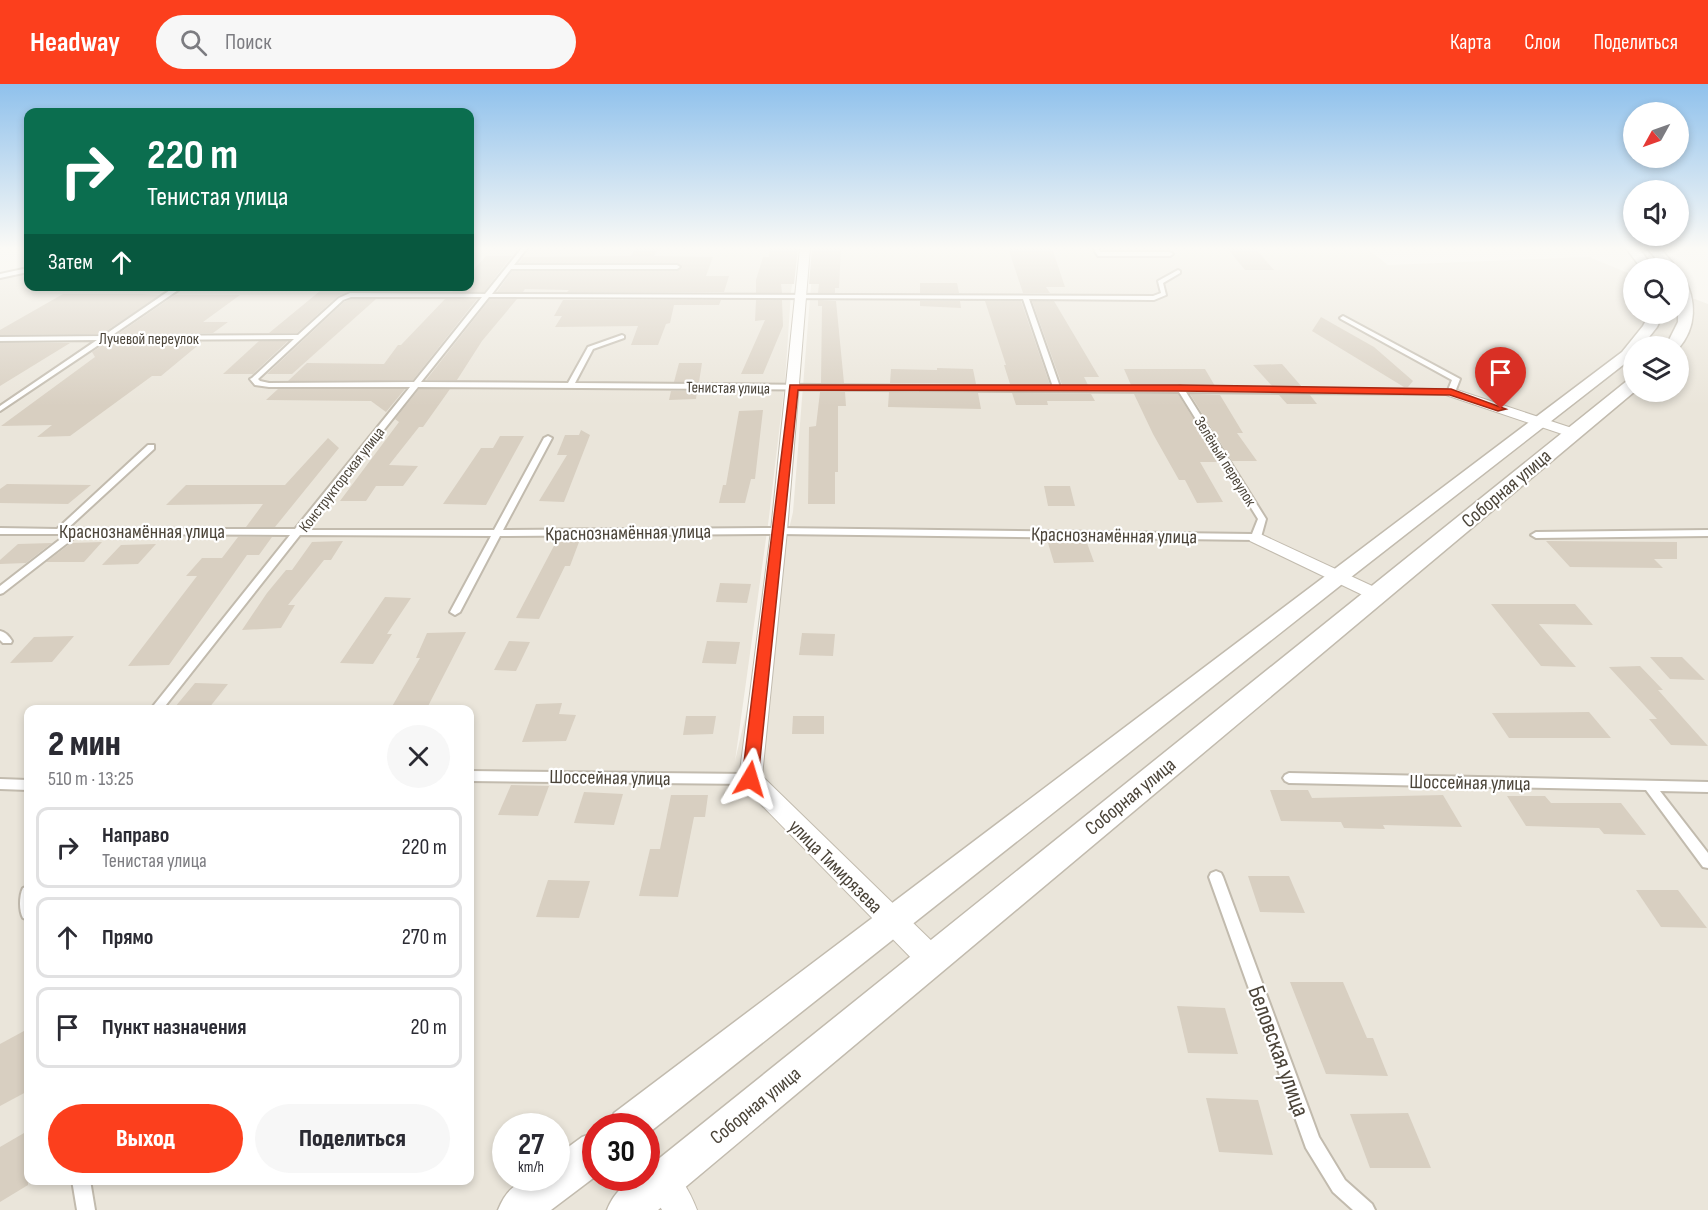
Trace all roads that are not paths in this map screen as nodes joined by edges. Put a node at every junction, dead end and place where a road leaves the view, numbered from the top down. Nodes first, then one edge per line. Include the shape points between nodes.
1 (160, 301) edge
2 (339, 301) edge
3 (484, 301) edge
4 (802, 301) edge
5 (1026, 301) edge
6 (1343, 318) dead end
7 (299, 337) junction
8 (622, 337) dead end
9 (105, 338) junction
10 (0, 339) edge
11 (1623, 358) edge
12 (416, 384) junction
13 (571, 384) junction
14 (794, 387) junction
15 (1180, 388) junction
16 (1057, 389) junction
17 (1451, 392) junction
18 (1623, 392) edge
19 (0, 409) edge
20 (1540, 422) junction
21 (1573, 433) junction
22 (548, 438) dead end
23 (152, 447) dead end
24 (60, 530) junction
25 (0, 531) edge
26 (77, 531) junction
27 (779, 531) junction
28 (300, 532) junction
29 (497, 533) junction
30 (1708, 533) edge
31 (1536, 534) dead end
32 (1256, 537) junction
33 (1338, 576) junction
34 (0, 591) edge
35 (1377, 595) junction
36 (455, 612) dead end
37 (159, 705) edge
38 (474, 776) edge
39 (1289, 778) dead end
40 (750, 779) junction
41 (0, 784) edge
42 (24, 785) edge
43 (1650, 787) junction
44 (1708, 787) edge
45 (1708, 863) edge
46 (1216, 877) dead end
47 (891, 922) junction
48 (932, 960) junction
49 (644, 1113) edge
50 (582, 1162) edge
51 (82, 1185) edge
52 (671, 1196) edge
53 (86, 1210) edge
54 (518, 1210) edge
55 (627, 1210) edge
56 (1366, 1210) edge

1 - 9 lane
2 - 7 lane
3 - 12 lane, Конструкторская улица
4 - 14 street
5 - 16 lane
6 - 17 lane via 1456,379
7 - 9 lane, Лучевой переулок
7 - 12 lane, Тенистая улица via 254,379 258,383
8 - 13 lane via 590,348
9 - 10 lane, Лучевой переулок
9 - 19 lane
11 - 20 street, Соборная улица
12 - 13 lane, Тенистая улица
12 - 28 lane, Конструкторская улица
13 - 14 lane, Тенистая улица
14 - 16 lane, Тенистая улица
14 - 27 street
15 - 16 lane, Тенистая улица
15 - 17 lane, Тенистая улица
15 - 32 lane, Зелёный переулок via 1262,519
17 - 20 street
18 - 21 street, Соборная улица
20 - 21 street
20 - 33 street, Соборная улица
21 - 35 street, Соборная улица
22 - 29 lane
23 - 24 lane
24 - 25 lane, Краснознамённая улица
24 - 26 lane, Краснознамённая улица
26 - 28 lane, Краснознамённая улица
26 - 34 lane
27 - 29 lane, Краснознамённая улица
27 - 32 lane, Краснознамённая улица
27 - 40 street
28 - 29 lane, Краснознамённая улица
28 - 37 lane, Конструкторская улица
29 - 36 lane
30 - 31 lane
32 - 33 street
33 - 35 street
33 - 47 street, Соборная улица
35 - 48 street, Соборная улица
38 - 40 lane, Шоссейная улица
39 - 43 lane, Шоссейная улица
40 - 47 street, улица Тимирязева
41 - 42 lane
43 - 44 lane, Шоссейная улица
43 - 45 lane
46 - 56 lane, Беловская улица via 1312,1142 1339,1186
47 - 48 street, улица Тимирязева
47 - 49 street, Соборная улица
48 - 52 street, Соборная улица
50 - 54 street
51 - 53 lane
52 - 55 street, Соборная улица

